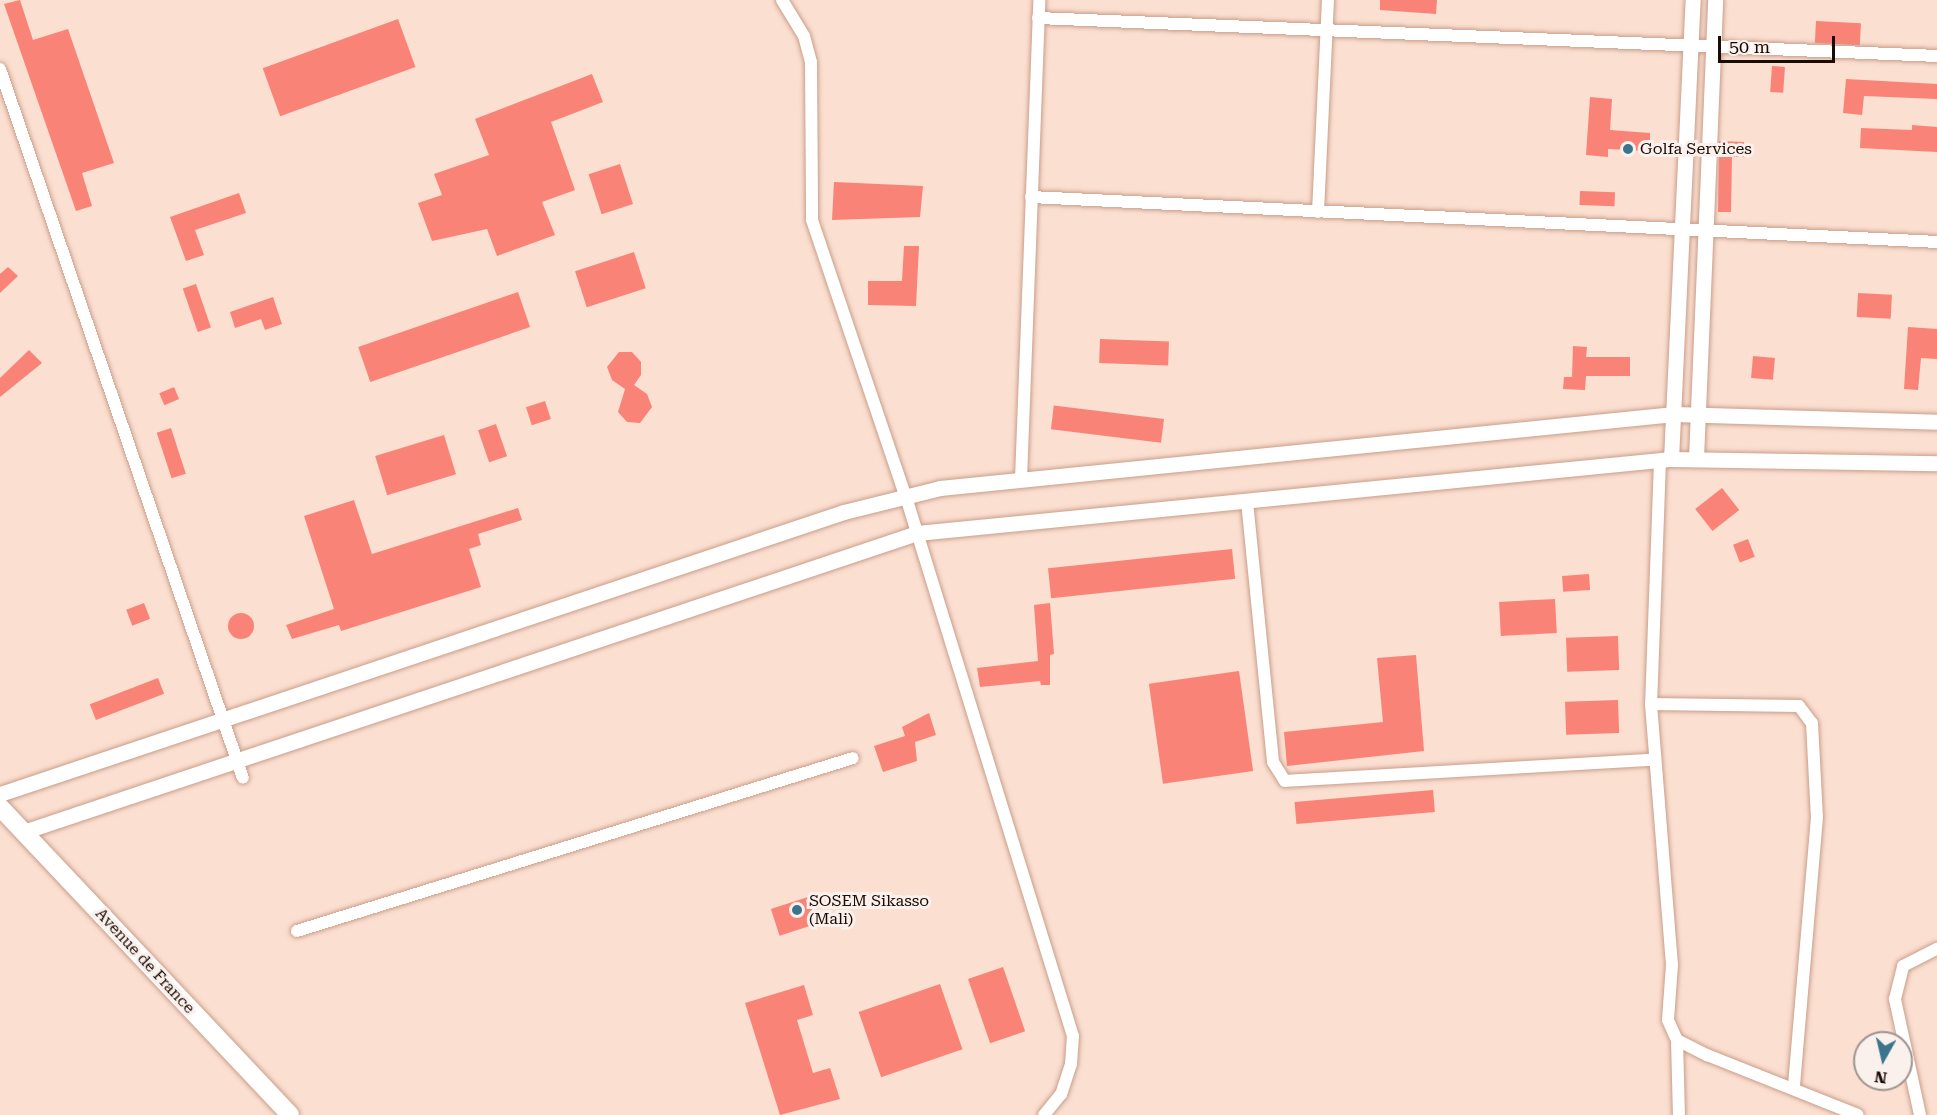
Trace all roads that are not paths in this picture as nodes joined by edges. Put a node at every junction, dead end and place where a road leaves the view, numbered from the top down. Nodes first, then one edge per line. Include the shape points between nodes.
1 (783, 0) edge
2 (1039, 0) edge
3 (1328, 0) edge
4 (1693, 0) edge
5 (1715, 0) edge
6 (1038, 18) junction
7 (1327, 32) junction
8 (1692, 46) junction
9 (1713, 47) junction
10 (1937, 57) edge
11 (0, 69) edge
12 (1031, 197) junction
13 (1318, 212) junction
14 (1685, 232) junction
15 (1704, 232) junction
16 (1937, 242) edge
17 (1696, 413) junction
18 (1674, 414) junction
19 (1937, 422) edge
20 (1696, 458) junction
21 (1666, 460) junction
22 (1937, 463) edge
23 (1021, 479) junction
24 (906, 497) junction
25 (1246, 501) junction
26 (917, 533) junction
27 (1651, 704) junction
28 (223, 718) junction
29 (853, 758) dead end
30 (237, 760) junction
31 (1654, 760) junction
32 (243, 778) dead end
33 (0, 794) edge
34 (0, 807) edge
35 (23, 832) junction
36 (297, 931) dead end
37 (1937, 949) edge
38 (1677, 1040) junction
39 (1794, 1088) junction
40 (290, 1115) edge
41 (1044, 1115) edge
42 (1679, 1115) edge
43 (1858, 1115) edge
44 (1920, 1115) edge

1 - 24 street via 804,36 811,62 812,220
2 - 6 street
3 - 7 street
4 - 8 street
5 - 9 street
6 - 7 street
6 - 12 street
7 - 8 street
7 - 13 street
8 - 9 street
8 - 14 street
9 - 10 street
9 - 15 street
11 - 28 street
12 - 13 street
12 - 23 street
13 - 14 street
14 - 15 street
14 - 18 street
15 - 16 street
15 - 17 street
17 - 18 street
17 - 19 street
17 - 20 street
18 - 21 street
18 - 23 street
20 - 21 street
20 - 22 street
21 - 25 street
21 - 27 street
23 - 24 street via 940,488
24 - 26 street
24 - 28 street via 844,512
25 - 26 street
25 - 31 street via 1273,762 1285,781
26 - 30 street
26 - 41 street via 1073,1036 1071,1065 1061,1094
27 - 31 street
27 - 39 street via 1799,706 1812,723 1817,817
28 - 30 street
28 - 33 street
29 - 36 street
30 - 32 street
30 - 35 street
31 - 38 street via 1672,965 1668,1020
34 - 35 main road, Avenue de France
35 - 40 main road, Avenue de France
37 - 44 street via 1903,966 1895,999
38 - 39 street
38 - 42 street
39 - 43 street

